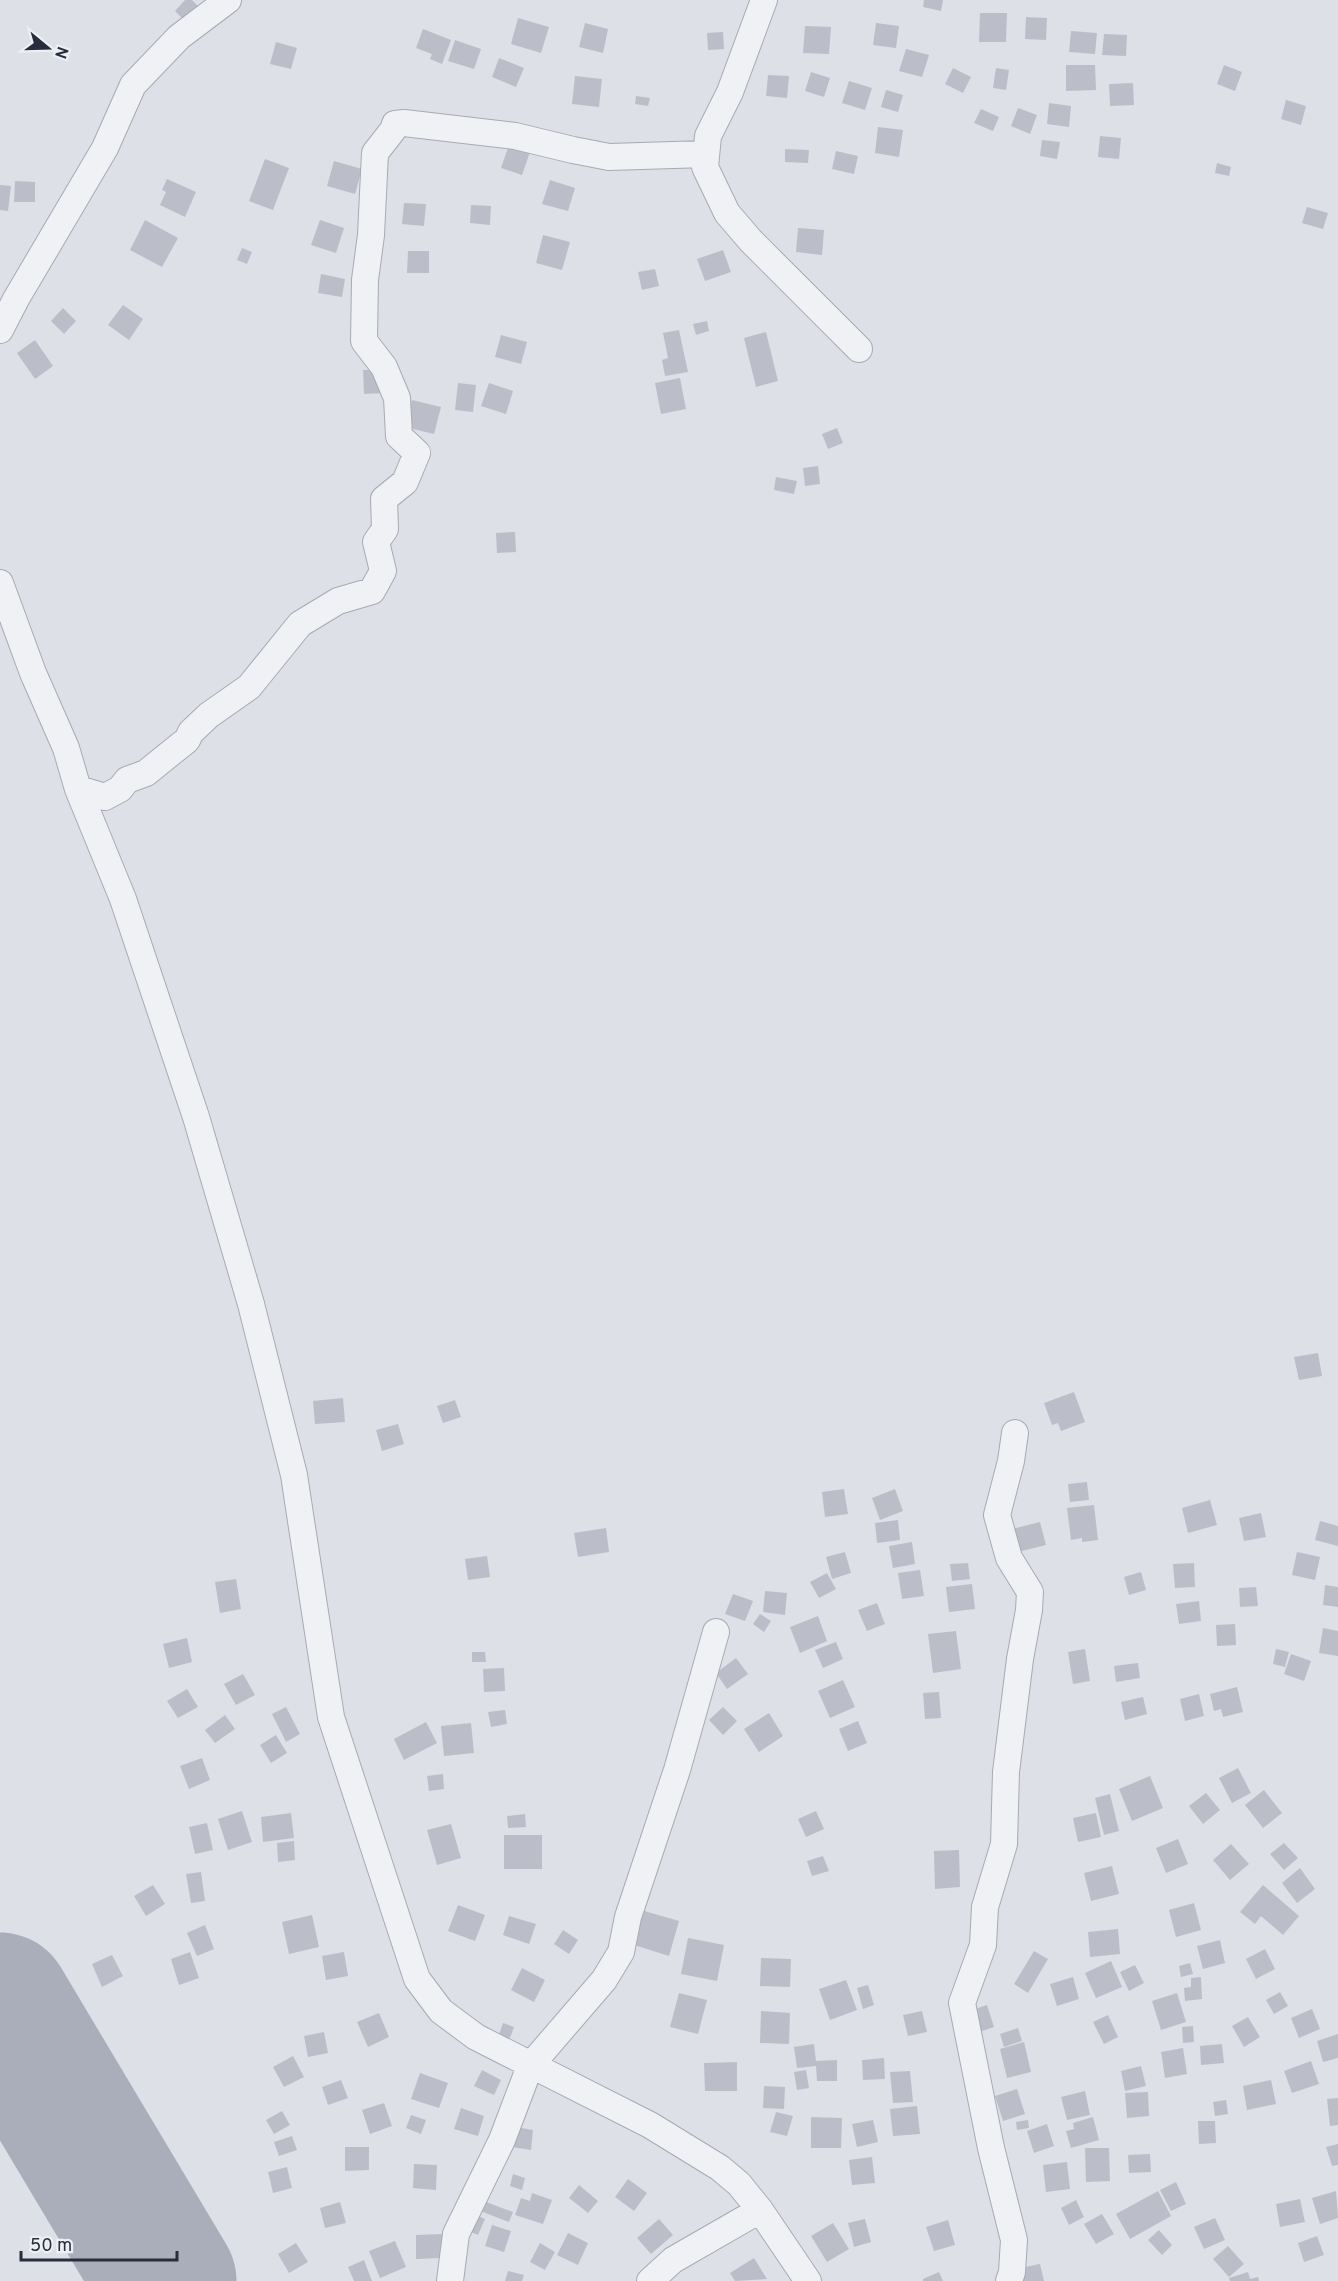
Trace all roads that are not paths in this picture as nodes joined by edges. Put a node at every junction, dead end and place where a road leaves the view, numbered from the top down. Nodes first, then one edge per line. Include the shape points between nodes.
1 (228, 0) edge
2 (764, 0) edge
3 (706, 154) junction
4 (0, 330) edge
5 (859, 349) dead end
6 (0, 583) edge
7 (78, 789) junction
8 (1015, 1432) dead end
9 (716, 1632) dead end
10 (530, 2066) junction
11 (760, 2210) junction
12 (450, 2281) edge
13 (650, 2281) edge
14 (808, 2281) edge
15 (1009, 2281) edge

1 - 4 street via 180,37 133,85 105,148
2 - 3 street via 730,92 708,136
3 - 5 street via 705,167 727,213
3 - 7 street via 609,156 515,136 395,124 375,153 364,341 384,367 397,398 399,436 417,453 405,482 384,499 385,529 376,542 382,571 372,591 338,601 300,624 249,687 209,715 187,740 146,773 127,780 105,797
6 - 7 street via 66,748
7 - 10 street via 158,999 251,1304 294,1476 331,1717 413,1969 441,2010 476,2037
8 - 15 street via 997,1515 1009,1558 1030,1592 1029,1610 1006,1772 1004,1844 986,1901 982,1945 963,2003 1014,2240
9 - 10 street via 677,1770 628,1917 621,1952 604,1980
10 - 11 street via 650,2125 720,2168
10 - 12 street via 502,2140 456,2234
11 - 13 street via 673,2259
11 - 14 street

